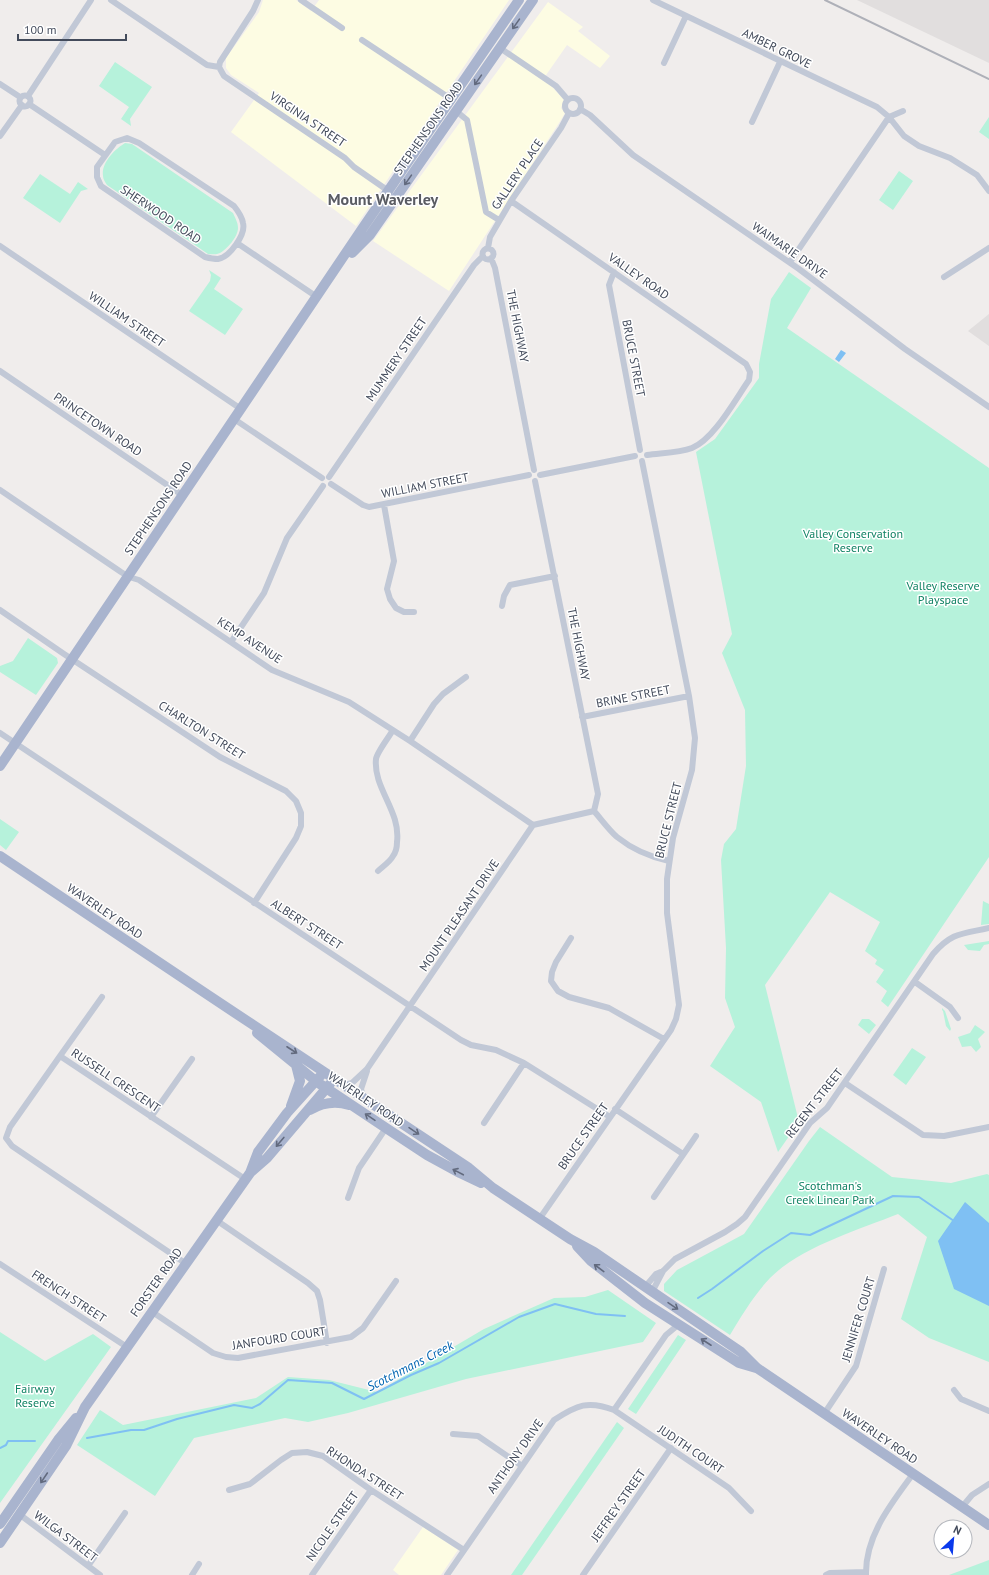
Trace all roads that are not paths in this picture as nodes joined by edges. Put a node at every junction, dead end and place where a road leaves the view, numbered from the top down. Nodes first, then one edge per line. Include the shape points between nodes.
1 (95, 0) edge
2 (112, 0) edge
3 (258, 0) edge
4 (301, 0) edge
5 (519, 0) edge
6 (533, 0) edge
7 (653, 0) edge
8 (90, 2) edge
9 (686, 16) junction
10 (342, 28) dead end
11 (362, 40) dead end
12 (489, 43) junction
13 (500, 48) junction
14 (780, 62) junction
15 (664, 63) dead end
16 (219, 65) junction
17 (0, 84) edge
18 (28, 96) junction
19 (20, 97) junction
20 (451, 99) junction
21 (568, 100) junction
22 (29, 104) junction
23 (22, 105) junction
24 (580, 109) junction
25 (456, 111) junction
26 (903, 111) dead end
27 (569, 113) junction
28 (890, 118) junction
29 (752, 122) dead end
30 (0, 136) edge
31 (105, 155) junction
32 (989, 191) edge
33 (392, 194) junction
34 (511, 201) junction
35 (499, 220) junction
36 (237, 243) junction
37 (0, 246) edge
38 (488, 248) junction
39 (989, 248) edge
40 (483, 256) junction
41 (491, 258) junction
42 (790, 262) junction
43 (614, 272) junction
44 (944, 277) dead end
45 (316, 297) junction
46 (0, 371) edge
47 (989, 407) edge
48 (241, 409) junction
49 (234, 419) junction
50 (640, 450) junction
51 (647, 455) junction
52 (635, 456) junction
53 (642, 461) junction
54 (534, 470) junction
55 (529, 475) junction
56 (540, 475) junction
57 (329, 477) junction
58 (322, 478) junction
59 (535, 481) junction
60 (331, 484) junction
61 (323, 486) junction
62 (0, 490) edge
63 (182, 495) junction
64 (384, 505) junction
65 (555, 576) junction
66 (129, 577) junction
67 (502, 606) dead end
68 (0, 610) edge
69 (414, 612) dead end
70 (231, 642) junction
71 (72, 659) junction
72 (466, 677) dead end
73 (689, 696) junction
74 (582, 717) junction
75 (393, 730) junction
76 (0, 733) edge
77 (410, 740) junction
78 (16, 744) junction
79 (0, 766) edge
80 (594, 811) junction
81 (533, 825) junction
82 (3, 859) edge
83 (669, 861) junction
84 (378, 871) dead end
85 (254, 903) junction
86 (989, 928) edge
87 (571, 938) dead end
88 (915, 982) junction
89 (102, 997) dead end
90 (410, 1006) junction
91 (235, 1014) junction
92 (958, 1018) dead end
93 (664, 1039) junction
94 (60, 1056) junction
95 (192, 1059) dead end
96 (524, 1063) junction
97 (296, 1066) junction
98 (367, 1069) junction
99 (324, 1072) junction
100 (335, 1079) junction
101 (317, 1082) junction
102 (845, 1083) junction
103 (345, 1085) junction
104 (327, 1088) junction
105 (363, 1097) junction
106 (355, 1107) junction
107 (615, 1109) junction
108 (305, 1113) junction
109 (288, 1114) junction
110 (151, 1117) junction
111 (393, 1117) junction
112 (610, 1117) junction
113 (484, 1122) dead end
114 (989, 1127) edge
115 (386, 1128) junction
116 (696, 1136) dead end
117 (683, 1154) junction
118 (247, 1176) junction
119 (493, 1188) junction
120 (654, 1197) dead end
121 (348, 1198) dead end
122 (540, 1218) junction
123 (216, 1220) junction
124 (570, 1239) junction
125 (185, 1263) junction
126 (0, 1264) edge
127 (884, 1269) dead end
128 (396, 1281) dead end
129 (648, 1290) junction
130 (643, 1301) junction
131 (151, 1311) junction
132 (669, 1319) junction
133 (678, 1325) junction
134 (666, 1335) junction
135 (327, 1342) junction
136 (127, 1347) junction
137 (757, 1368) junction
138 (954, 1390) dead end
139 (85, 1407) junction
140 (614, 1410) junction
141 (989, 1411) edge
142 (824, 1414) junction
143 (453, 1434) dead end
144 (671, 1448) junction
145 (522, 1466) junction
146 (913, 1474) junction
147 (989, 1484) edge
148 (229, 1490) dead end
149 (371, 1490) junction
150 (962, 1507) junction
151 (10, 1508) junction
152 (751, 1511) dead end
153 (125, 1513) dead end
154 (19, 1514) junction
155 (0, 1524) edge
156 (989, 1525) edge
157 (0, 1543) edge
158 (464, 1550) junction
159 (199, 1564) dead end
160 (88, 1566) junction
161 (866, 1573) edge
162 (100, 1575) edge
163 (192, 1575) edge
164 (312, 1575) edge
165 (447, 1575) edge
166 (583, 1575) edge
167 (826, 1575) edge

1 - 8 street
2 - 16 street via 207,64
3 - 16 street
4 - 10 street
5 - 12 main road, STEPHENSONS ROAD
6 -> 13 main road, STEPHENSONS ROAD
7 - 9 street, AMBER GROVE
8 - 18 street
9 - 14 street, AMBER GROVE
9 - 15 street
11 - 20 street
12 - 13 main road
12 - 20 main road, STEPHENSONS ROAD
13 - 21 street via 556,86
13 -> 25 main road, STEPHENSONS ROAD
14 - 28 street, AMBER GROVE via 877,108
14 - 29 street
16 - 33 street, VIRGINIA STREET via 224,76 345,158
17 - 19 street
18 - 19 street
18 - 22 street
19 - 23 street via 19,102
20 - 33 main road, STEPHENSONS ROAD
21 - 24 street via 577,100
21 - 27 street via 565,106
22 - 23 street
22 - 31 street
23 - 30 street
24 - 27 street via 576,113
24 - 42 street, WAIMARIE DRIVE via 590,115 633,155
25 -> 33 main road, STEPHENSONS ROAD
25 - 35 street via 468,120 486,212
26 - 28 street
27 - 34 street, GALLERY PLACE
28 - 32 street, AMBER GROVE via 904,136 919,146 950,158 977,175
28 - 42 street
31 - 36 street, SHERWOOD ROAD via 115,142 127,138 139,143 234,206 244,222 243,232
31 - 36 street, SHERWOOD ROAD via 97,167 97,177 101,186 205,258 219,259 230,252
33 - 45 main road, STEPHENSONS ROAD
34 - 35 street, GALLERY PLACE
34 - 43 street, VALLEY ROAD
35 - 38 street, GALLERY PLACE via 490,237
36 - 45 street
37 - 48 street, WILLIAM STREET
38 - 40 street via 483,251
38 - 41 street via 493,252 494,256
39 - 44 street
40 - 41 street
40 - 57 street, MUMMERY STREET via 474,265
41 - 54 street, THE HIGHWAY
42 - 47 street, WAIMARIE DRIVE via 905,349
43 - 50 street, BRUCE STREET via 609,285
43 - 51 street, VALLEY ROAD via 746,364 750,372 749,380 712,435 691,448
45 - 48 main road, STEPHENSONS ROAD
46 - 63 street, PRINCETOWN ROAD
48 - 49 main road, STEPHENSONS ROAD
49 - 58 street
49 - 63 main road, STEPHENSONS ROAD
50 - 51 street via 644,450
50 - 52 street
51 - 53 street
52 - 53 street via 638,461
52 - 56 street
53 - 73 street, BRUCE STREET
54 - 55 street
54 - 56 street via 538,470
55 - 59 street via 531,480
55 - 64 street, WILLIAM STREET
56 - 59 street
57 - 58 street
57 - 60 street
58 - 61 street
59 - 65 street, THE HIGHWAY
60 - 61 street
60 - 64 street, WILLIAM STREET via 370,508
61 - 70 street via 287,538 264,593
62 - 66 street, KEMP AVENUE
63 - 66 main road, STEPHENSONS ROAD
64 - 69 street via 394,561 387,589 396,608 404,612
65 - 67 street via 510,585
65 - 74 street, THE HIGHWAY
66 - 70 street, KEMP AVENUE via 139,580
66 - 71 main road, STEPHENSONS ROAD
68 - 71 street, CHARLTON STREET
70 - 75 street, KEMP AVENUE via 272,670 349,702
71 - 78 main road, STEPHENSONS ROAD
71 - 85 street, CHARLTON STREET via 220,757 286,791 296,802 301,813 302,826
72 - 77 street via 434,704
73 - 74 street, BRINE STREET
73 - 83 street, BRUCE STREET via 695,750
74 - 80 street, THE HIGHWAY via 598,794
75 - 77 street, KEMP AVENUE
75 - 84 street via 376,757 376,770 394,814 397,847 393,856
76 - 78 street, ALBERT STREET
77 - 81 street, KEMP AVENUE
78 - 79 main road, STEPHENSONS ROAD
78 - 85 street, ALBERT STREET
80 - 81 street
80 - 83 street via 617,836 633,847
81 - 90 street, MOUNT PLEASANT DRIVE
82 - 91 main road, WAVERLEY ROAD
83 - 93 street, BRUCE STREET via 667,913 678,1005 676,1019
85 - 90 street, ALBERT STREET
86 - 88 street, REGENT STREET via 953,936 947,940 933,954
87 - 93 street via 552,972 551,981 558,991 569,997 609,1008
88 - 92 street via 950,1007
88 - 102 street, REGENT STREET
89 - 94 street
90 - 96 street, ALBERT STREET via 471,1045 496,1050
90 - 98 street, MOUNT PLEASANT DRIVE
91 - 97 main road, WAVERLEY ROAD
91 -> 99 main road, WAVERLEY ROAD
93 - 107 street, BRUCE STREET
94 - 110 street, RUSSELL CRESCENT
94 - 125 street, RUSSELL CRESCENT via 10,1127 6,1138 12,1146
95 - 110 street
96 - 112 street, ALBERT STREET
96 - 113 street
97 - 101 main road, WAVERLEY ROAD
97 - 109 main road via 300,1081
98 - 103 street, MOUNT PLEASANT DRIVE via 352,1083
98 - 105 street, MOUNT PLEASANT DRIVE via 360,1089
99 - 100 main road, WAVERLEY ROAD
99 - 101 main road, FORSTER ROAD
100 - 103 main road, WAVERLEY ROAD
100 - 104 main road, FORSTER ROAD
101 - 104 main road, WAVERLEY ROAD
101 - 109 main road, FORSTER ROAD
102 - 114 street via 923,1135 944,1136
102 - 129 street, REGENT STREET via 828,1108 806,1128 745,1217 725,1232 675,1259 656,1274
103 - 105 main road, WAVERLEY ROAD
104 - 106 main road, WAVERLEY ROAD
104 - 108 main road, FORSTER ROAD
105 - 111 main road, WAVERLEY ROAD
106 - 108 main road via 344,1103 326,1103
115 -> 106 main road, WAVERLEY ROAD
107 - 112 street, BRUCE STREET
107 - 117 street
108 -> 118 main road, FORSTER ROAD via 267,1158
109 - 118 main road, FORSTER ROAD via 258,1152
110 - 118 street, RUSSELL CRESCENT
111 - 115 main road
111 -> 119 main road, WAVERLEY ROAD via 469,1168
112 - 122 street, BRUCE STREET
119 -> 115 main road, WAVERLEY ROAD via 460,1174
115 - 121 street via 359,1168
116 - 117 street
117 - 120 street
118 - 123 main road, FORSTER ROAD
119 - 122 main road, WAVERLEY ROAD
122 - 124 main road, WAVERLEY ROAD
123 - 125 main road, FORSTER ROAD
123 - 135 street via 317,1291
124 - 129 main road, WAVERLEY ROAD via 594,1252
130 -> 124 main road, WAVERLEY ROAD via 591,1262
125 - 131 main road, FORSTER ROAD
126 - 136 street, FRENCH STREET
127 - 142 street, JENNIFER COURT via 856,1366
128 - 135 street, JANFOURD COURT via 363,1328 351,1337
129 - 130 main road
129 -> 137 main road, WAVERLEY ROAD via 741,1352
130 - 132 main road, WAVERLEY ROAD
131 - 135 street, JANFOURD COURT via 213,1353 226,1357 238,1358
131 - 136 main road, FORSTER ROAD
132 - 133 main road, WAVERLEY ROAD
132 - 134 street
133 - 134 street
137 -> 133 main road, WAVERLEY ROAD via 739,1362
134 - 140 street
136 - 139 main road, FORSTER ROAD
137 - 142 main road, WAVERLEY ROAD
138 - 141 street via 960,1399
139 - 151 main road, FORSTER ROAD
139 -> 154 main road, FORSTER ROAD via 66,1446
140 - 144 street, JUDITH COURT
140 - 145 street, ANTHONY DRIVE via 591,1404 573,1408 554,1420
142 - 146 main road, WAVERLEY ROAD
143 - 145 street via 478,1436
144 - 152 street, JUDITH COURT via 729,1488
144 - 166 street, JEFFREY STREET
145 - 158 street, ANTHONY DRIVE
146 - 150 main road, WAVERLEY ROAD
146 - 161 street via 881,1520 870,1546
147 - 150 street via 972,1495
148 - 149 street, RHONDA STREET via 250,1484 292,1453 307,1452 323,1456
149 - 158 street, RHONDA STREET
149 - 164 street, NICOLE STREET
150 - 156 main road, WAVERLEY ROAD
151 - 154 main road
151 - 155 main road, FORSTER ROAD
153 - 160 street
154 - 157 main road, FORSTER ROAD
154 - 160 street, WILGA STREET
158 - 165 street, ANTHONY DRIVE
159 - 163 street
160 - 162 street, WILGA STREET
161 - 167 street

